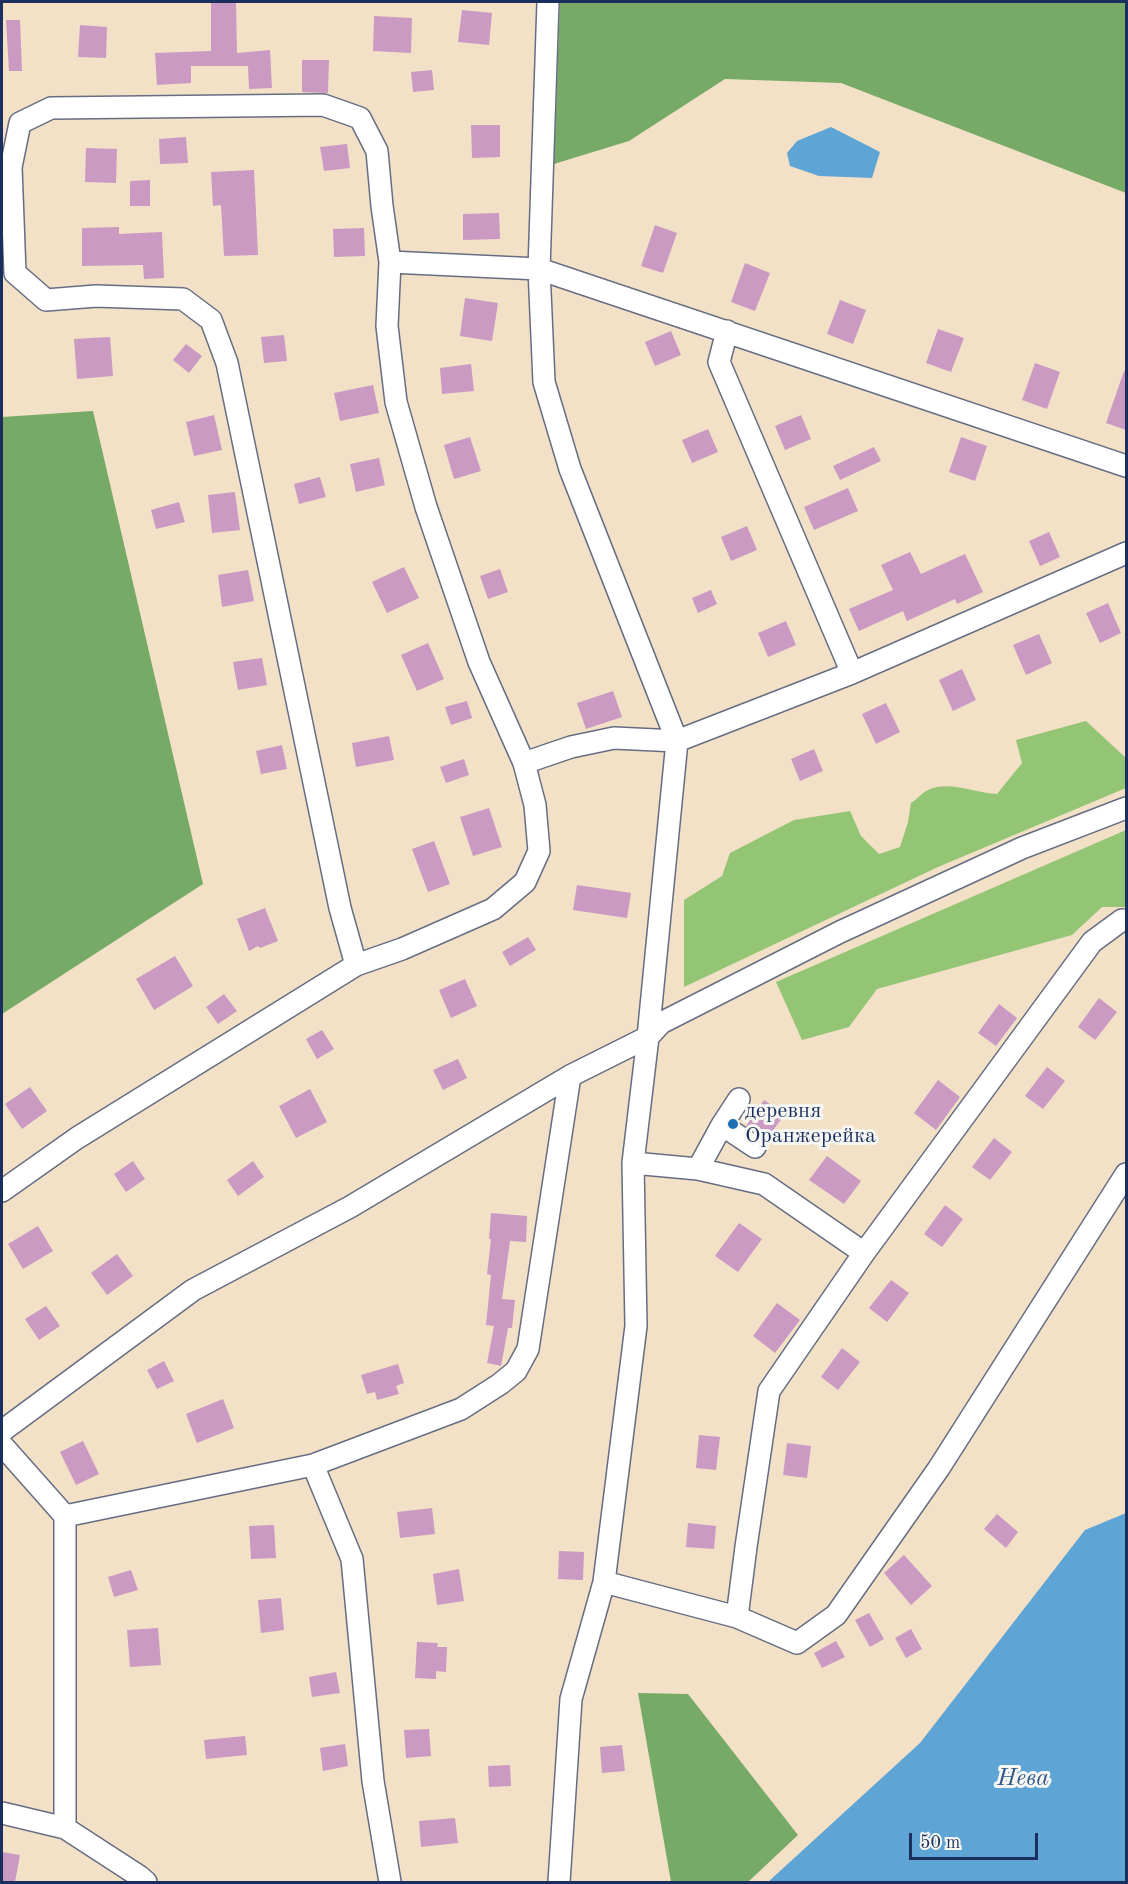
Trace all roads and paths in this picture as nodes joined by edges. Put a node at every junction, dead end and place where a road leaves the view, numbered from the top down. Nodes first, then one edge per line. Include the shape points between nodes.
1 (548, 2) edge
2 (390, 262) junction
3 (539, 269) junction
4 (728, 331) junction
5 (1126, 466) edge
6 (1126, 553) edge
7 (852, 673) junction
8 (677, 741) junction
9 (524, 763) junction
10 (1126, 808) edge
11 (1122, 920) dead end
12 (356, 965) junction
13 (648, 1036) junction
14 (570, 1076) junction
15 (739, 1099) dead end
16 (722, 1125) junction
17 (756, 1148) dead end
18 (633, 1163) junction
19 (698, 1169) junction
20 (1126, 1174) edge
21 (2, 1191) edge
22 (864, 1252) junction
23 (2, 1431) edge
24 (2, 1445) edge
25 (313, 1465) junction
26 (65, 1516) junction
27 (604, 1582) junction
28 (737, 1617) junction
29 (2, 1813) edge
30 (64, 1828) junction
31 (146, 1882) edge
32 (390, 1882) edge
33 (559, 1882) edge

1 - 3 street
2 - 3 street
2 - 9 street via 387,326 396,402 426,507 480,662
2 - 12 street via 377,151 360,118 323,105 51,108 20,123 11,167 15,273 46,300 96,296 183,299 210,320 227,363 340,908
3 - 4 street
3 - 8 street via 544,382 570,469
4 - 5 street
4 - 7 street via 719,362
6 - 7 street
7 - 8 street
8 - 9 street via 614,738
8 - 13 street
9 - 12 street via 535,805 539,851 525,882 493,909
10 - 13 street via 1022,848 840,932 661,1023
11 - 22 street via 1092,942
12 - 21 street via 77,1138
13 - 14 street
13 - 18 street
14 - 23 street via 350,1207 193,1290
14 - 25 street via 528,1349 516,1371 461,1409
15 - 16 street
16 - 17 street
16 - 19 street
18 - 19 street
18 - 27 street via 636,1326
19 - 22 street via 764,1184
20 - 28 street via 939,1468 836,1615 796,1643
22 - 28 street via 769,1391
24 - 26 street
25 - 26 street
25 - 32 street via 352,1559 373,1781
26 - 30 street
27 - 28 street
27 - 33 street via 571,1700
29 - 30 street
30 - 31 street

